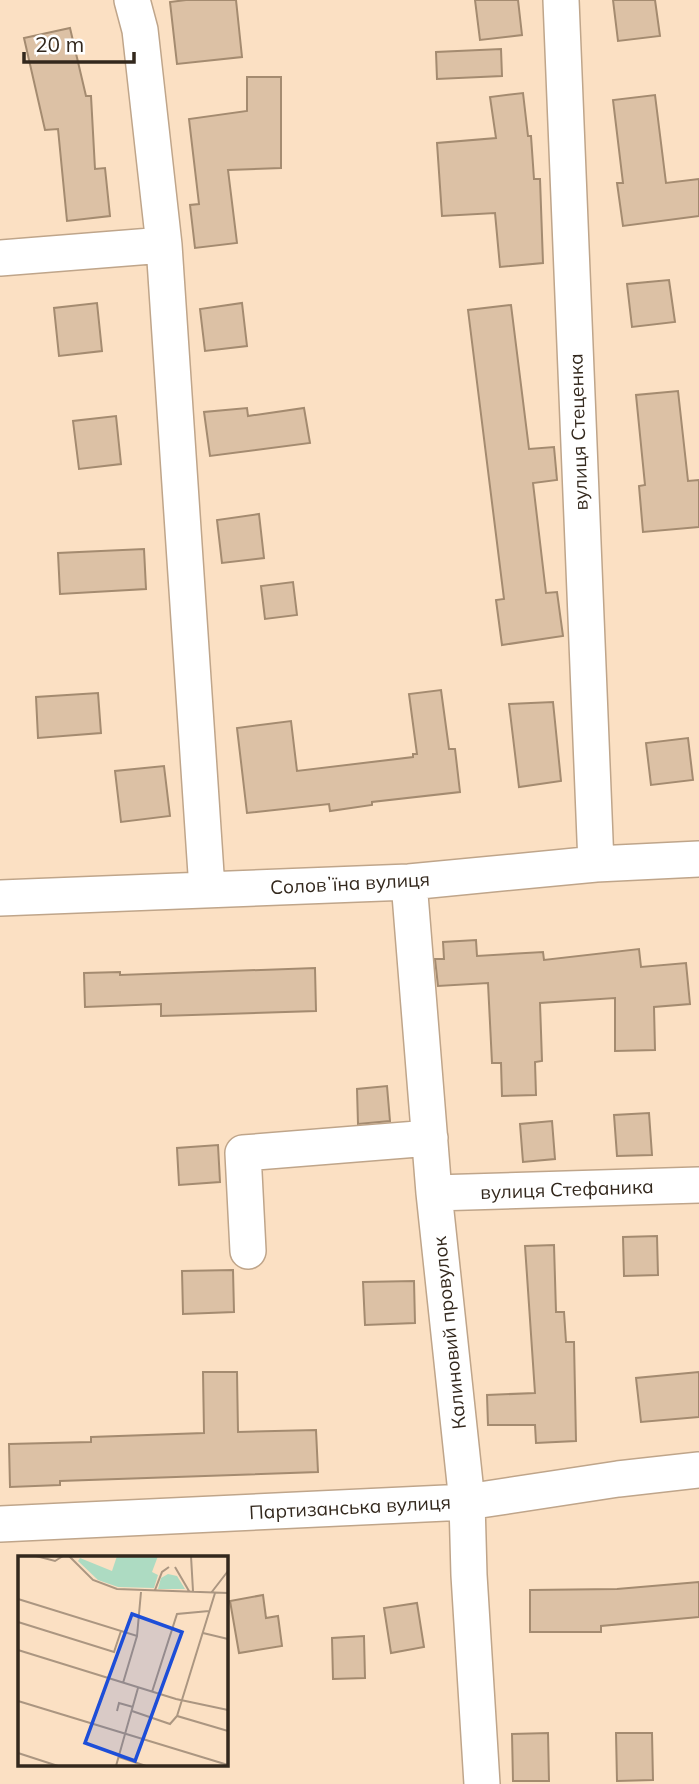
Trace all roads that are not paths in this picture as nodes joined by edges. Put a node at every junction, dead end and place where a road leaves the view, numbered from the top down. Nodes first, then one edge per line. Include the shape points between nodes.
1 (132, 0) edge
2 (561, 0) edge
3 (164, 245) junction
4 (0, 258) edge
5 (699, 859) edge
6 (596, 864) junction
7 (409, 882) junction
8 (206, 890) junction
9 (0, 898) edge
10 (430, 1139) junction
11 (699, 1185) edge
12 (434, 1193) junction
13 (248, 1251) dead end
14 (699, 1470) edge
15 (467, 1502) junction
16 (0, 1524) edge
17 (482, 1784) edge

1 - 3 street via 140,30
2 - 6 street, вулиця Стеценка
3 - 4 street
3 - 8 street
5 - 6 street, Соловʼїна вулиця
6 - 7 street, Соловʼїна вулиця
7 - 8 street, Соловʼїна вулиця
7 - 10 street, Калиновий провулок
8 - 9 street, Соловʼїна вулиця
10 - 12 street, Калиновий провулок
10 - 13 street via 243,1153
11 - 12 street, вулиця Стефаника
12 - 15 street, Калиновий провулок
14 - 15 street, Партизанська вулиця
15 - 16 street, Партизанська вулиця
15 - 17 street, Калиновий провулок

